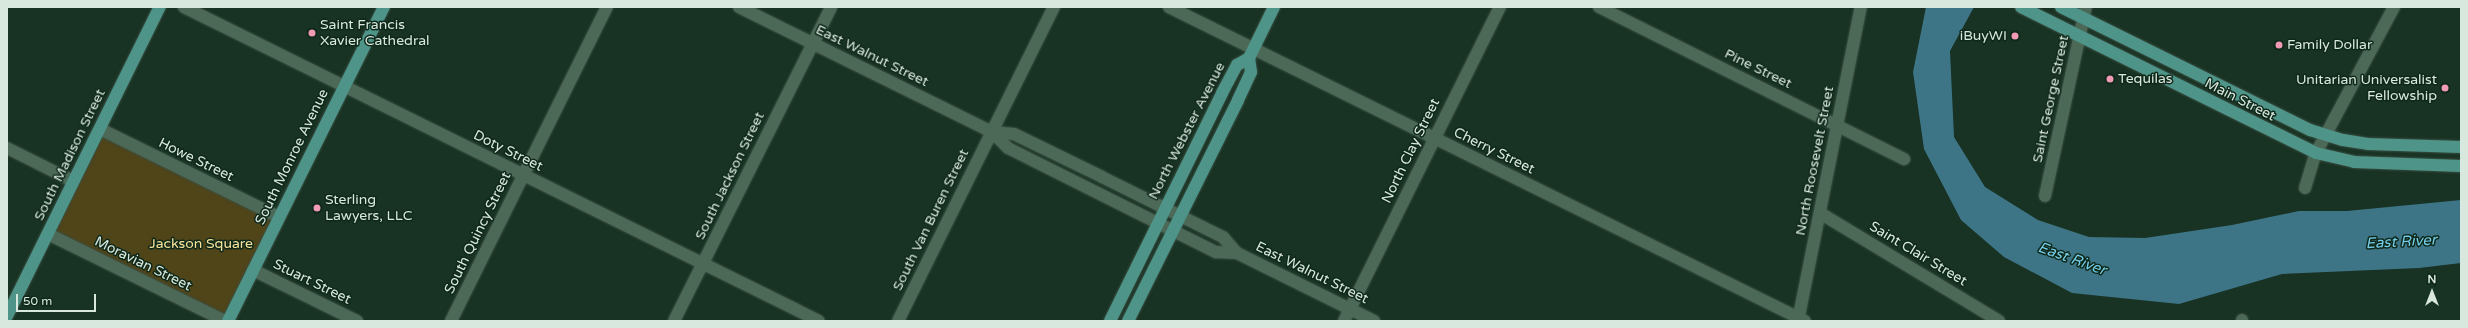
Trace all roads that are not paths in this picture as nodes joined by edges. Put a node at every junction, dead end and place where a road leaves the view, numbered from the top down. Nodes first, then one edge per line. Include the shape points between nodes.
1 (160, 7) edge
2 (184, 7) edge
3 (384, 7) edge
4 (607, 7) edge
5 (739, 7) edge
6 (831, 7) edge
7 (1054, 7) edge
8 (1169, 7) edge
9 (1274, 7) edge
10 (1500, 7) edge
11 (1599, 7) edge
12 (1861, 7) edge
13 (2020, 7) edge
14 (2061, 7) edge
15 (2394, 7) edge
16 (2085, 12) edge
17 (2079, 36) junction
18 (812, 43) junction
19 (1252, 53) junction
20 (344, 86) junction
21 (1838, 125) junction
22 (100, 129) junction
23 (992, 132) junction
24 (2326, 135) junction
25 (1435, 138) junction
26 (2461, 147) edge
27 (7, 148) edge
28 (2316, 153) junction
29 (1904, 159) dead end
30 (2461, 166) edge
31 (524, 175) junction
32 (73, 181) junction
33 (2305, 188) dead end
34 (2045, 196) dead end
35 (1165, 208) junction
36 (1820, 213) junction
37 (1181, 216) junction
38 (279, 217) junction
39 (1157, 223) junction
40 (1174, 231) junction
41 (48, 234) junction
42 (1237, 253) junction
43 (703, 263) junction
44 (253, 270) junction
45 (1350, 309) junction
46 (7, 316) edge
47 (1800, 320) edge
48 (225, 321) edge
49 (228, 321) edge
50 (357, 321) edge
51 (451, 321) edge
52 (674, 321) edge
53 (819, 321) edge
54 (898, 321) edge
55 (1110, 321) edge
56 (1128, 321) edge
57 (1344, 321) edge
58 (1374, 321) edge
59 (1999, 321) edge

1 - 22 main road, South Madison Street
2 - 20 street, Doty Street
3 - 20 main road, South Monroe Avenue
4 - 31 street, South Quincy Street
5 - 18 street, East Walnut Street
6 - 18 street, South Jackson Street
7 - 23 street, South Van Buren Street
8 - 19 street, Cherry Street
9 - 19 main road, North Webster Avenue
10 - 25 street, North Clay Street
11 - 21 street, Pine Street
12 - 21 street, North Roosevelt Street
13 - 17 main road, Main Street
14 - 16 main road, Main Street
15 - 24 street
16 - 17 street, Saint George Street
16 - 24 main road, Main Street via 2310,130
17 - 28 main road, Main Street
17 - 34 street, Saint George Street
18 - 23 street, East Walnut Street
18 - 43 street, South Jackson Street
19 - 25 street, Cherry Street
19 - 35 main road, North Webster Avenue via 1237,65
19 - 37 main road, North Webster Avenue via 1251,72
20 - 31 street, Doty Street
20 - 38 main road, South Monroe Avenue
21 - 29 street, Pine Street
21 - 36 street, North Roosevelt Street
22 - 32 main road, South Madison Street
22 - 38 street, Howe Street
23 - 35 street, East Walnut Street via 1014,134
23 - 39 street, East Walnut Street via 1008,148
23 - 54 street, South Van Buren Street
24 - 26 main road, Main Street via 2368,144
24 - 28 street
25 - 45 street, North Clay Street
25 - 47 street, Cherry Street
27 - 32 street
28 - 30 main road, Main Street via 2354,162
28 - 33 street
31 - 43 street, Doty Street
31 - 51 street, South Quincy Street
32 - 41 main road, South Madison Street
35 - 37 street, East Walnut Street
35 - 39 main road, North Webster Avenue
36 - 47 street, North Roosevelt Street
36 - 59 street, Saint Clair Street
37 - 40 main road, North Webster Avenue
37 - 42 street, East Walnut Street via 1223,237
38 - 44 main road, South Monroe Avenue
39 - 40 street, East Walnut Street
39 - 55 main road, North Webster Avenue
40 - 42 street, East Walnut Street via 1216,252
40 - 56 main road, North Webster Avenue
41 - 46 main road, South Madison Street
41 - 48 street, Moravian Street
42 - 45 street, East Walnut Street
43 - 52 street, South Jackson Street
43 - 53 street, Doty Street
44 - 49 main road, South Monroe Avenue
44 - 50 street, Stuart Street
45 - 57 street, North Clay Street
45 - 58 street, East Walnut Street

